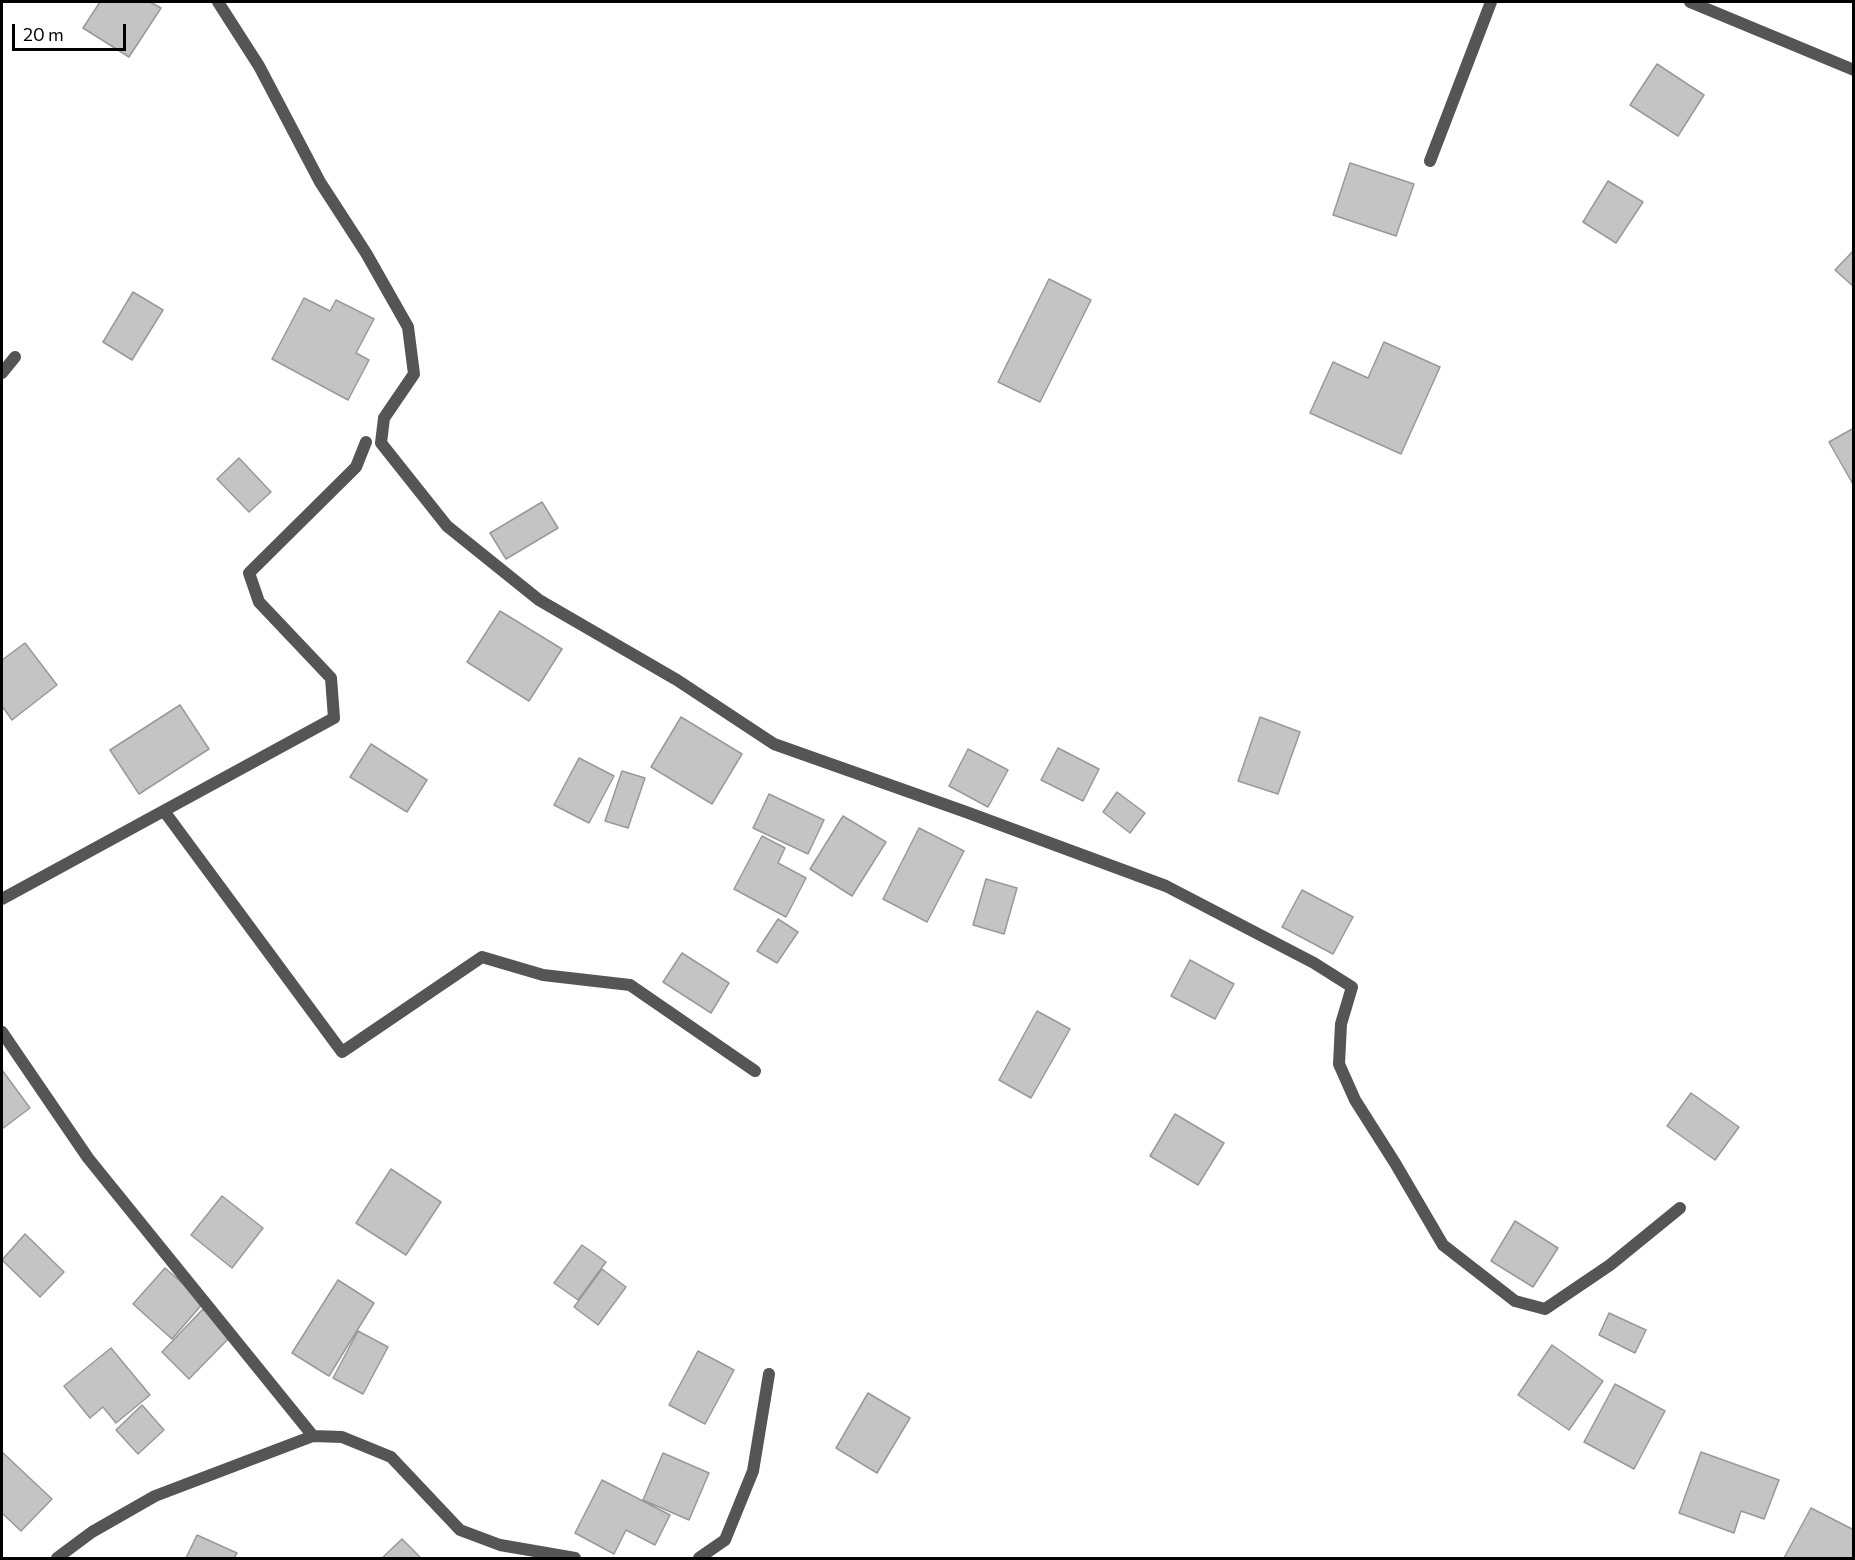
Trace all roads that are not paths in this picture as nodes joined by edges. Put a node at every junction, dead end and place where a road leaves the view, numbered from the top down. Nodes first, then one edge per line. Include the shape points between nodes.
1 (218, 2) edge
2 (1491, 2) edge
3 (1690, 2) edge
4 (1854, 70) edge
5 (1430, 161) dead end
6 (15, 357) dead end
7 (2, 373) edge
8 (366, 442) dead end
9 (164, 811) junction
10 (2, 899) edge
11 (2, 1032) edge
12 (755, 1071) dead end
13 (1680, 1208) dead end
14 (769, 1374) dead end
15 (313, 1436) junction
16 (57, 1558) edge
17 (575, 1558) edge
18 (699, 1558) edge

1 - 13 street via 259,66 320,182 408,327 414,374 384,418 381,443 447,526 539,600 677,680 774,744 1166,886 1352,987 1341,1024 1339,1064 1355,1100 1443,1245 1515,1301 1545,1309 1610,1265
2 - 5 street
3 - 4 street
6 - 7 street
8 - 9 street via 356,467 249,573 259,602 331,678 334,718
9 - 10 street
9 - 12 street via 342,1052 482,957 543,975 630,985
11 - 15 street via 88,1158
14 - 18 street via 753,1471 725,1540
15 - 16 street via 155,1496 92,1532
15 - 17 street via 342,1437 391,1457 460,1530 500,1545

